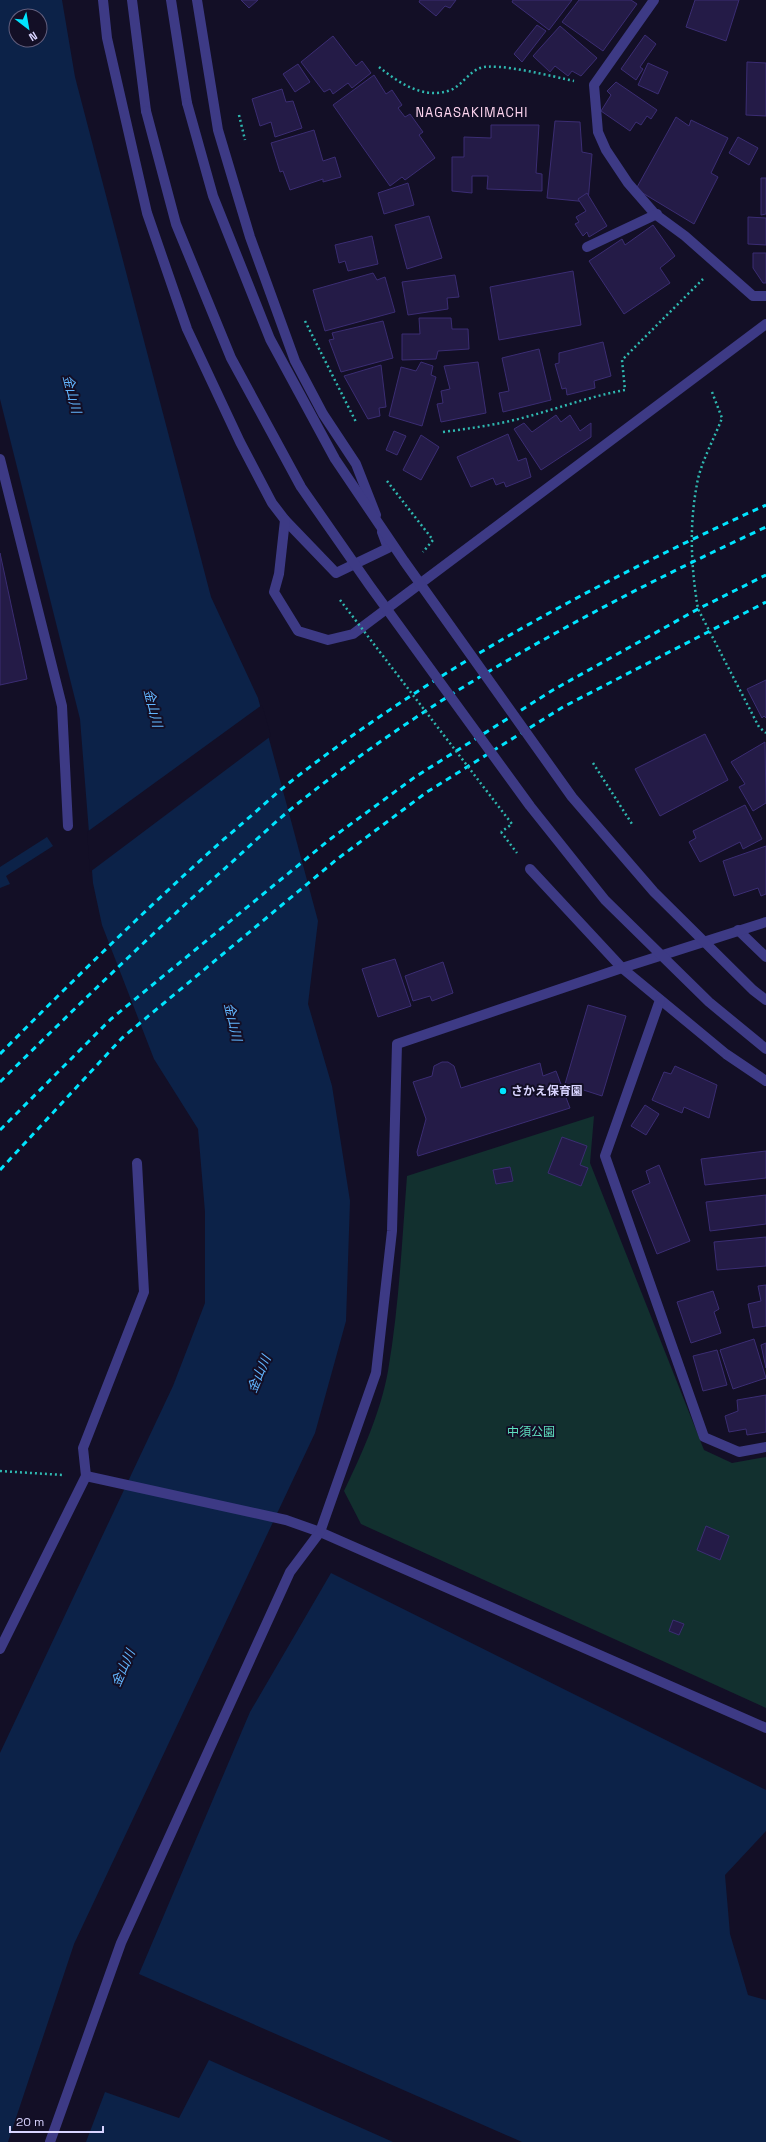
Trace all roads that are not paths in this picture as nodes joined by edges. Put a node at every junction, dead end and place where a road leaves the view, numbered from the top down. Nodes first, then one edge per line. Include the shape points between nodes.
1 (103, 0) edge
2 (132, 0) edge
3 (171, 0) edge
4 (197, 0) edge
5 (654, 0) edge
6 (657, 214) junction
7 (587, 247) dead end
8 (766, 296) edge
9 (766, 324) edge
10 (0, 458) edge
11 (285, 520) junction
12 (68, 826) dead end
13 (530, 869) road end
14 (766, 922) edge
15 (738, 930) junction
16 (766, 957) edge
17 (622, 968) junction
18 (660, 1000) junction
19 (766, 1000) edge
20 (766, 1049) edge
21 (766, 1081) edge
22 (137, 1163) dead end
23 (766, 1447) edge
24 (86, 1476) junction
25 (320, 1532) junction
26 (0, 1649) edge
27 (766, 1728) edge
28 (50, 2142) edge

1 - 11 street via 107,38 147,213 187,329 240,442 272,504
2 - 20 street, bridge via 146,111 176,224 231,358 301,487 530,806 605,900 709,1002
3 - 19 street, bridge via 187,103 212,196 270,339 334,459 572,797 654,892
4 - 11 street via 218,130 250,237 295,361 324,414 356,464 388,548 336,573
5 - 6 street via 594,85 598,132 606,150 628,183
6 - 7 street
6 - 8 street via 753,296
9 - 11 street via 353,634 328,640 298,631 274,592 279,574
10 - 12 street via 62,706
13 - 17 street
14 - 15 street
15 - 16 street
15 - 17 street
17 - 18 street
17 - 25 street via 397,1044 392,1231 376,1373
18 - 21 street via 726,1054
18 - 23 street via 605,1156 704,1436 739,1452
22 - 24 street via 144,1292 83,1448
24 - 25 street via 286,1520
24 - 26 street
25 - 27 street
25 - 28 street via 290,1572 121,1943

